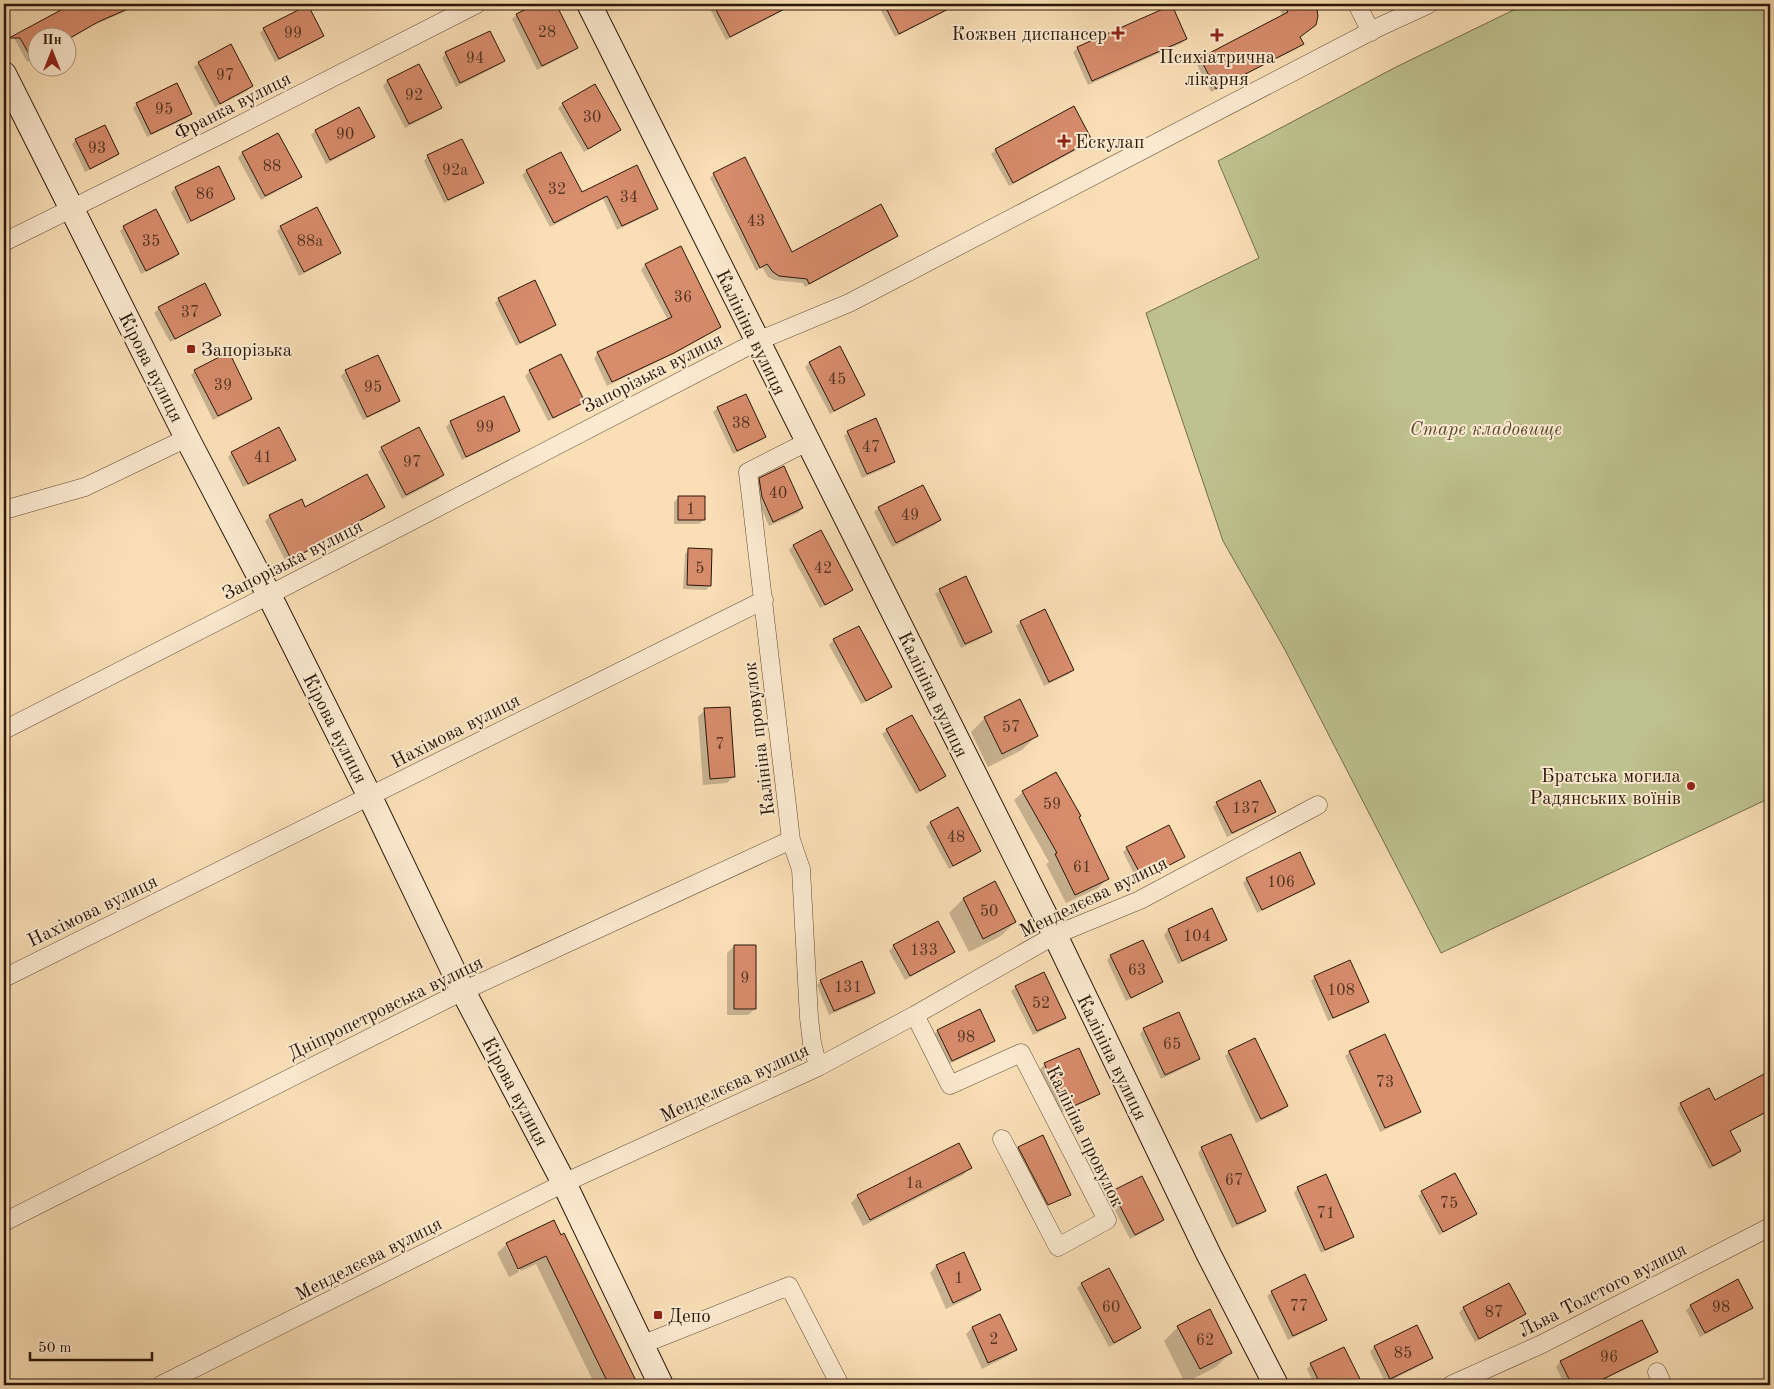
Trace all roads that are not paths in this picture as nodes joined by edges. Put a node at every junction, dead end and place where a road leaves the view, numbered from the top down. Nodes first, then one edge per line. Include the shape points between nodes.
1 (477, 4) edge
2 (589, 4) edge
3 (1358, 4) edge
4 (1429, 4) edge
5 (1371, 32) junction
6 (4, 74) edge
7 (72, 208) junction
8 (4, 242) edge
9 (758, 341) junction
10 (187, 438) junction
11 (807, 442) junction
12 (4, 510) edge
13 (269, 595) junction
14 (764, 600) junction
15 (4, 730) edge
16 (370, 796) junction
17 (1318, 805) dead end
18 (791, 840) junction
19 (1055, 935) junction
20 (4, 978) edge
21 (463, 990) junction
22 (915, 1014) junction
23 (818, 1067) junction
24 (1002, 1140) dead end
25 (564, 1183) junction
26 (4, 1222) edge
27 (1770, 1227) edge
28 (641, 1345) junction
29 (161, 1385) edge
30 (661, 1385) edge
31 (840, 1385) edge
32 (1276, 1385) edge
33 (1451, 1385) edge

1 - 7 street, Франка вулиця
2 - 9 street, Калініна вулиця
3 - 5 street
4 - 5 street, Запорізька вулиця
5 - 9 street, Запорізька вулиця via 849,302
6 - 7 street, Кірова вулиця
7 - 8 street, Франка вулиця
7 - 10 street, Кірова вулиця
9 - 11 street, Калініна вулиця
9 - 13 street, Запорізька вулиця
10 - 12 street via 84,487
10 - 13 street, Кірова вулиця
11 - 14 street, Калініна провулок via 748,472
11 - 19 street, Калініна вулиця
13 - 15 street, Запорізька вулиця
13 - 16 street, Кірова вулиця
14 - 16 street, Нахімова вулиця
14 - 18 street, Калініна провулок
16 - 20 street, Нахімова вулиця
16 - 21 street, Кірова вулиця
17 - 19 street, Менделєєва вулиця via 1140,900
18 - 21 street, Дніпропетровська вулиця
18 - 23 street, Калініна провулок via 801,869 809,1018
19 - 22 street, Менделєєва вулиця
19 - 32 street, Калініна вулиця via 1209,1255
21 - 25 street, Кірова вулиця
21 - 26 street, Дніпропетровська вулиця
22 - 23 street, Менделєєва вулиця
22 - 24 street, Калініна провулок via 950,1085 1021,1053 1107,1220 1058,1247
23 - 25 street, Менделєєва вулиця
25 - 28 street, Кірова вулиця
25 - 29 street, Менделєєва вулиця
27 - 33 street, Льва Толстого вулиця via 1542,1344
28 - 30 street, Кірова вулиця
28 - 31 street via 789,1286

